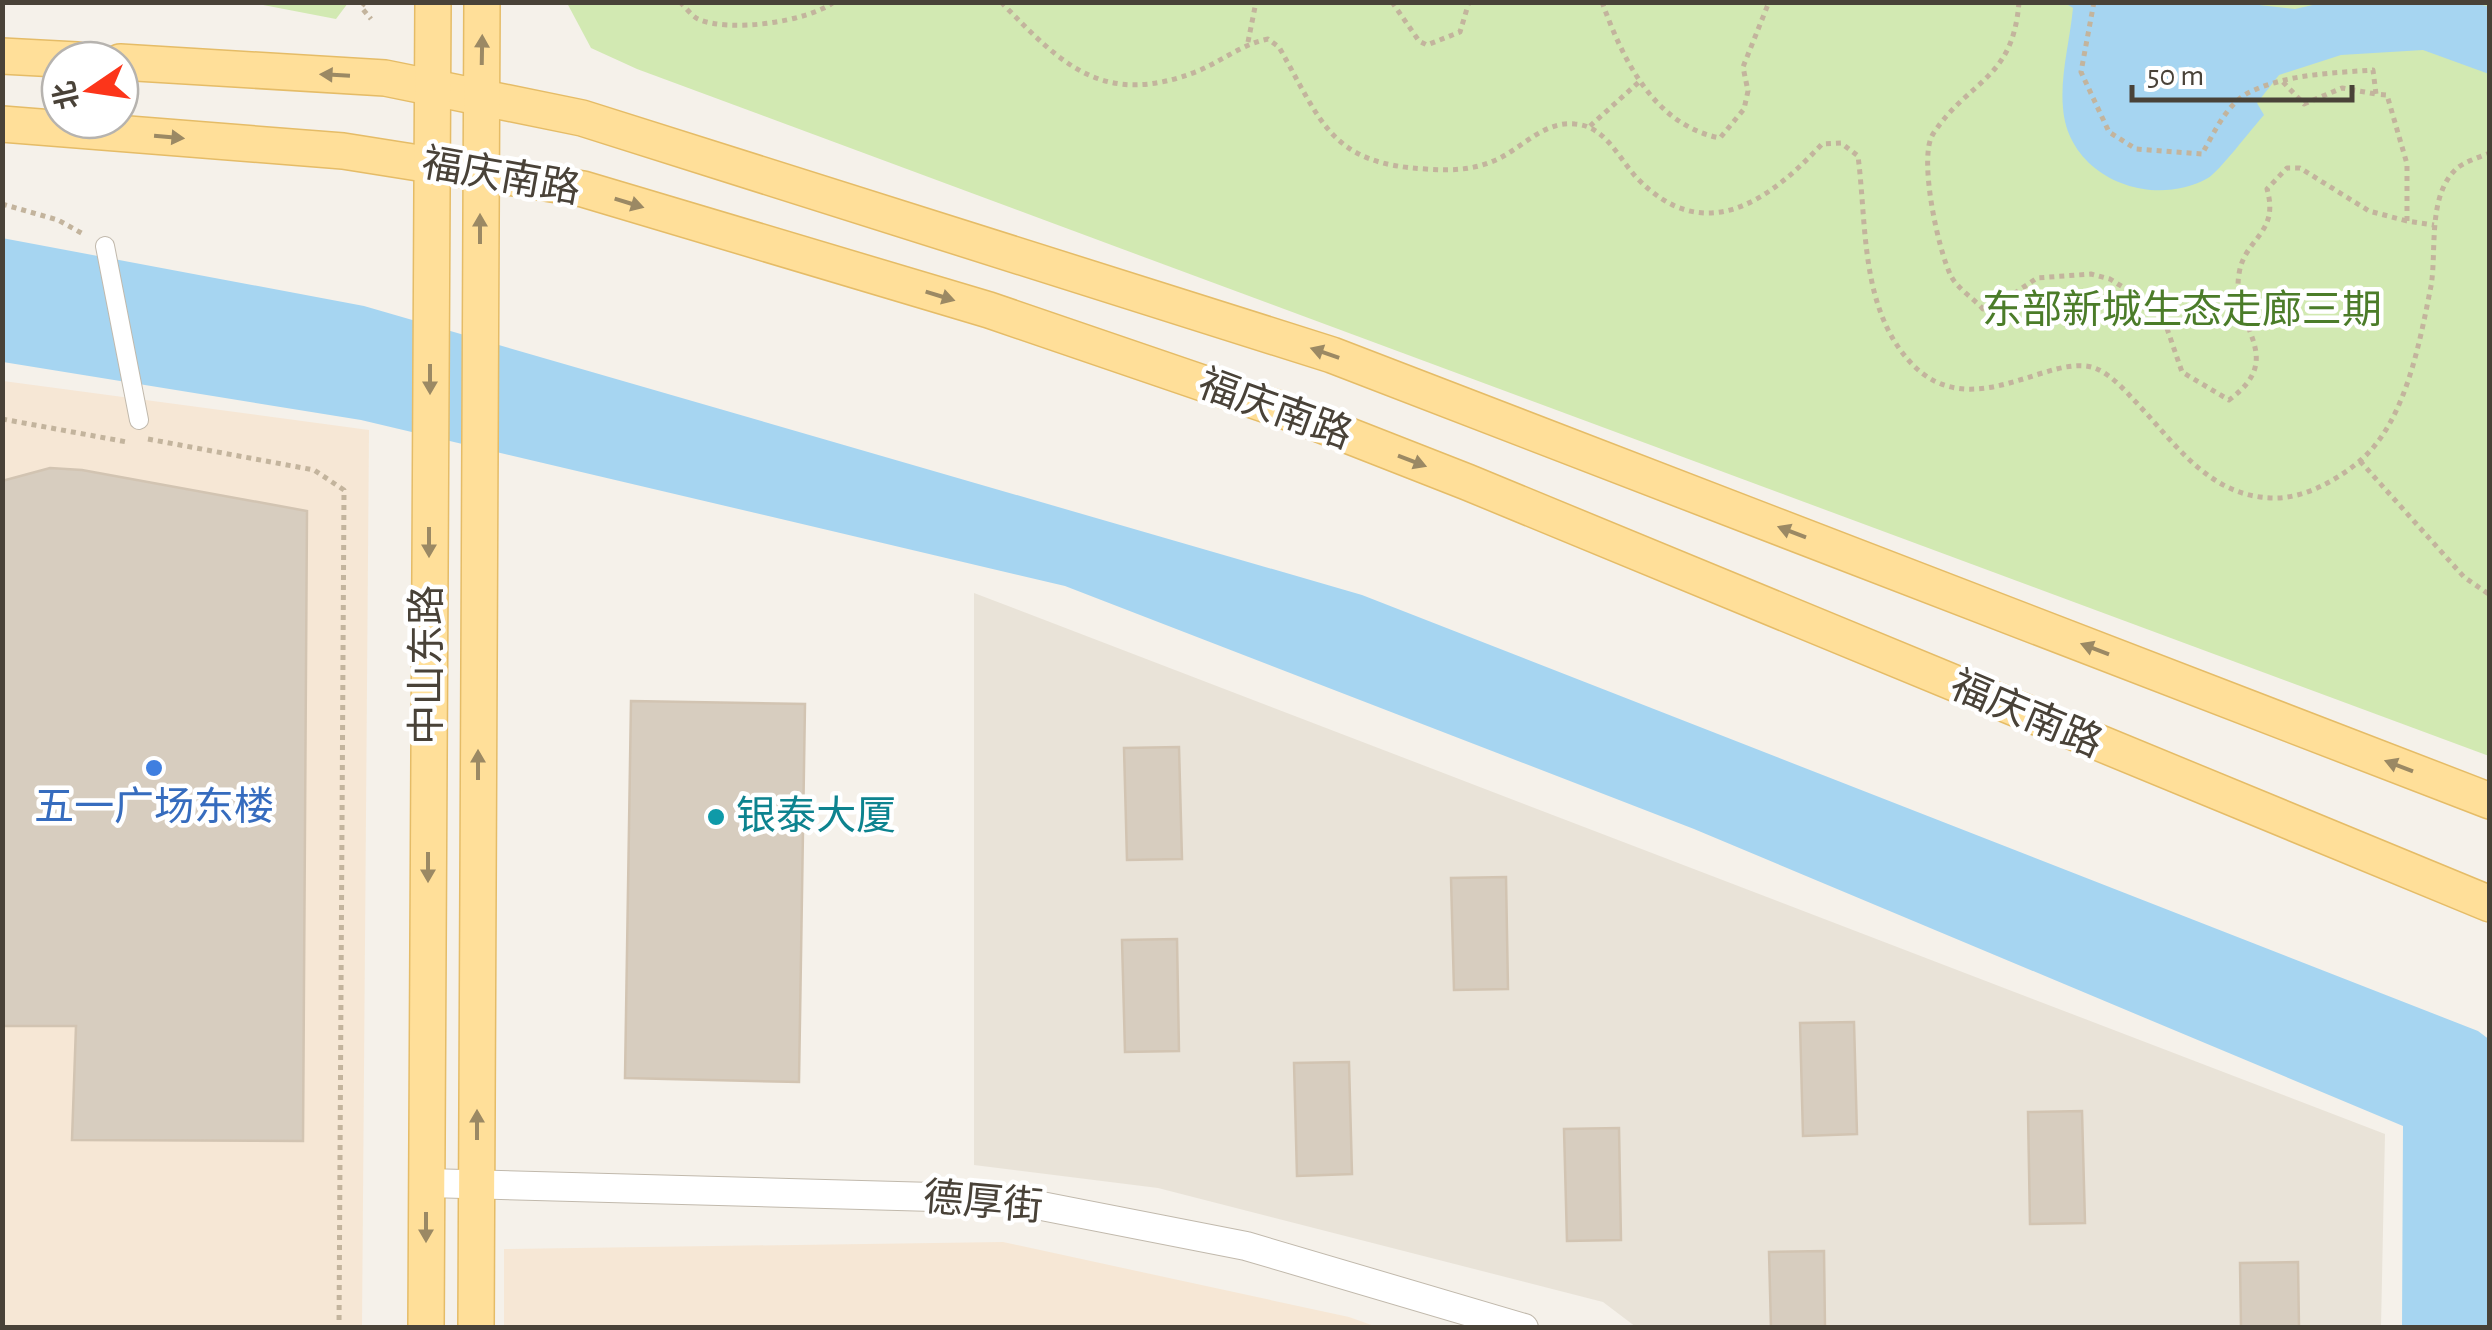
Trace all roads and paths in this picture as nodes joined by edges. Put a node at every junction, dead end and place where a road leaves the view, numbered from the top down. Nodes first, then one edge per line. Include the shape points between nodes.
1 (364, 2) edge
2 (433, 2) edge
3 (482, 2) edge
4 (680, 2) edge
5 (834, 2) edge
6 (1001, 2) edge
7 (1256, 2) edge
8 (1392, 2) edge
9 (1469, 2) edge
10 (1602, 2) edge
11 (1769, 2) edge
12 (2019, 2) edge
13 (2094, 2) edge
14 (371, 19) dead end
15 (1248, 42) junction
16 (2, 56) edge
17 (40, 58) edge
18 (140, 63) edge
19 (1640, 81) junction
20 (2279, 84) junction
21 (432, 88) junction
22 (2376, 94) junction
23 (481, 97) junction
24 (2, 124) edge
25 (1590, 126) junction
26 (2490, 153) edge
27 (430, 164) junction
28 (480, 173) junction
29 (2, 204) edge
30 (2407, 221) junction
31 (2435, 226) junction
32 (104, 246) joint
33 (2, 419) edge
34 (139, 420) dead end
35 (2360, 461) junction
36 (2490, 595) edge
37 (2490, 801) edge
38 (2490, 904) edge
39 (427, 1183) junction
40 (477, 1185) junction
41 (339, 1328) edge
42 (426, 1328) edge
43 (476, 1328) edge
44 (1524, 1328) edge

1 - 14 path
2 - 21 main road, 中山东路
23 -> 3 main road, 中山东路
4 - 5 path via 698,18 742,26 802,16
6 - 15 path via 1070,69 1106,83 1181,78
7 - 15 path
8 - 9 path via 1427,45 1460,32
10 - 19 path via 1610,31
11 - 19 path via 1743,67 1744,110 1720,138 1665,113
12 - 30 path via 2013,45 1933,134 1925,154 1952,278 1984,309 2036,278 2110,279 2162,311 2182,372 2229,400 2251,384 2258,353 2239,299 2238,270 2268,224 2267,189 2287,168 2309,173 2370,211
13 - 20 path via 2081,72 2109,132 2123,144 2202,154 2248,92
15 - 25 path via 1268,39 1280,48 1333,137 1361,160 1388,167 1481,167 1542,130
16 - 17 main road
21 -> 18 main road, 福庆南路 via 385,78
19 - 25 path
20 - 22 path via 2304,104 2342,88
20 - 22 path via 2311,74 2373,70
21 - 23 main road, 福庆南路
21 - 27 main road, 中山东路
22 - 30 path via 2387,95 2408,164
23 - 28 main road, 中山东路
37 -> 23 main road, 福庆南路 via 1332,355 582,118
24 -> 27 main road, 福庆南路
25 - 35 path via 1663,202 1694,214 1734,210 1763,198 1822,144 1841,143 1858,156 1873,299 1888,332 1932,382 1973,389 2020,384 2066,368 2096,368 2197,468 2228,491 2246,495 2294,498
26 - 31 path via 2457,168 2445,184
27 - 28 main road, 福庆南路
27 -> 39 main road, 中山东路
28 -> 38 main road, 福庆南路 via 583,189 990,310 1296,415
40 -> 28 main road, 中山东路
29 - 32 path via 58,220
30 - 31 path
31 - 35 path via 2431,284 2399,406
32 - 34 street
33 - 41 path via 314,470 344,490
35 - 36 path via 2464,577
39 - 40 street, 德厚街
39 -> 42 main road, 中山东路
40 - 43 main road, 中山东路
40 - 44 street, 德厚街 via 1006,1200 1246,1246

